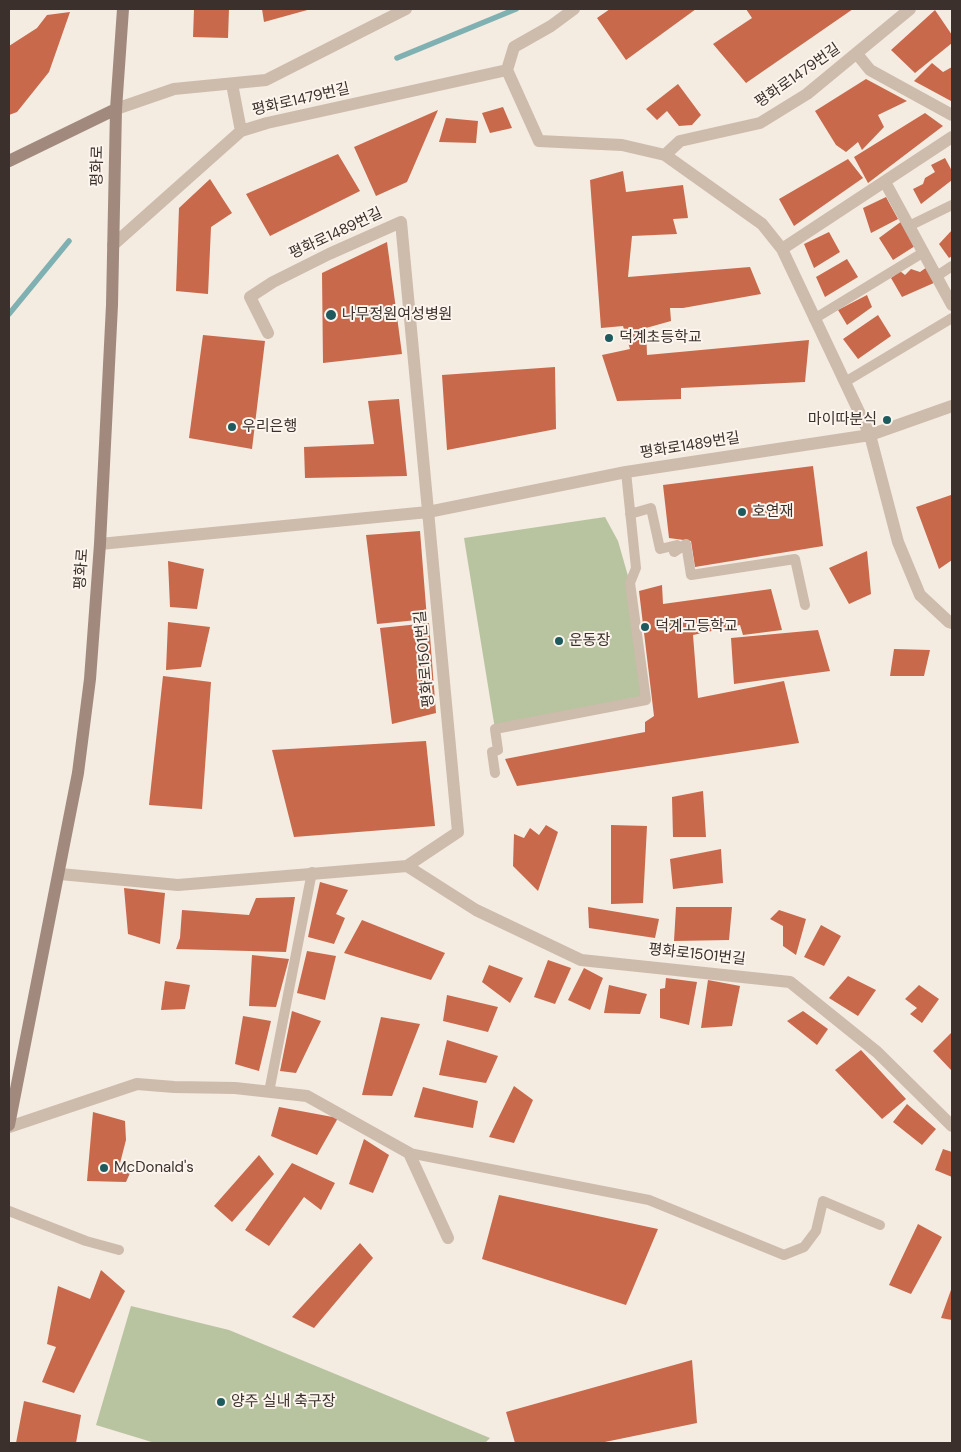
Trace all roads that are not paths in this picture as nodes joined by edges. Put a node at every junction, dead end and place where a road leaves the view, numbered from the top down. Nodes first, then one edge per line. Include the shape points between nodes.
1 (123, 9) edge
2 (406, 9) edge
3 (574, 9) edge
4 (910, 9) edge
5 (857, 54) junction
6 (507, 70) junction
7 (232, 84) junction
8 (116, 109) junction
9 (952, 115) edge
10 (241, 131) junction
11 (952, 137) edge
12 (665, 155) junction
13 (9, 161) edge
14 (885, 182) junction
15 (952, 205) edge
16 (910, 226) junction
17 (113, 244) junction
18 (782, 249) junction
19 (924, 252) junction
20 (952, 266) edge
21 (937, 276) junction
22 (952, 305) edge
23 (952, 318) edge
24 (814, 319) junction
25 (268, 333) dead end
26 (845, 382) junction
27 (952, 406) edge
28 (870, 435) junction
29 (626, 472) junction
30 (428, 512) junction
31 (630, 514) junction
32 (100, 544) junction
33 (805, 605) dead end
34 (952, 623) edge
35 (495, 773) dead end
36 (407, 866) junction
37 (312, 872) junction
38 (60, 874) junction
39 (269, 1092) junction
40 (9, 1126) edge
41 (952, 1126) edge
42 (409, 1153) junction
43 (9, 1211) edge
44 (880, 1225) dead end
45 (448, 1238) dead end
46 (119, 1250) dead end

1 - 8 main road, 평화로
2 - 7 street via 266,80
3 - 6 street via 514,47
4 - 5 street, 평화로1479번길
5 - 9 street via 870,70
5 - 12 street, 평화로1479번길 via 807,94 760,123 680,141
6 - 10 street, 평화로1479번길
6 - 12 street via 539,141 622,145
7 - 8 street via 174,89
7 - 10 street
8 - 13 main road
8 - 17 main road, 평화로
10 - 17 street, 평화로1479번길
11 - 14 street
12 - 18 street via 762,224
14 - 16 street
14 - 18 street
15 - 16 lane
16 - 19 street
17 - 32 main road, 평화로
18 - 24 street
19 - 21 street
19 - 24 lane
20 - 21 lane
21 - 22 street
23 - 26 lane
24 - 26 street
25 - 30 street, 평화로1489번길 via 250,297 329,254 400,222
26 - 28 street
27 - 28 street, 평화로1489번길
28 - 29 street, 평화로1489번길
28 - 34 street via 898,542 920,595
29 - 30 street, 평화로1489번길
29 - 31 lane
30 - 32 street, 평화로1489번길
30 - 36 street, 평화로1501번길 via 458,832
31 - 33 lane via 652,508 660,549 677,545 674,552 686,544 691,575 795,559
31 - 35 lane via 636,568 630,583 646,700 495,729 498,750 492,752
32 - 38 main road, 평화로 via 90,678 78,773
36 - 37 street
36 - 41 street, 평화로1501번길 via 476,910 581,960 790,982 877,1052
37 - 38 street via 178,885
37 - 39 lane
38 - 40 main road, 평화로
39 - 40 street via 137,1084
39 - 42 street via 307,1096
42 - 44 lane via 649,1200 784,1255 804,1247 816,1232 823,1201
42 - 45 street
43 - 46 lane

